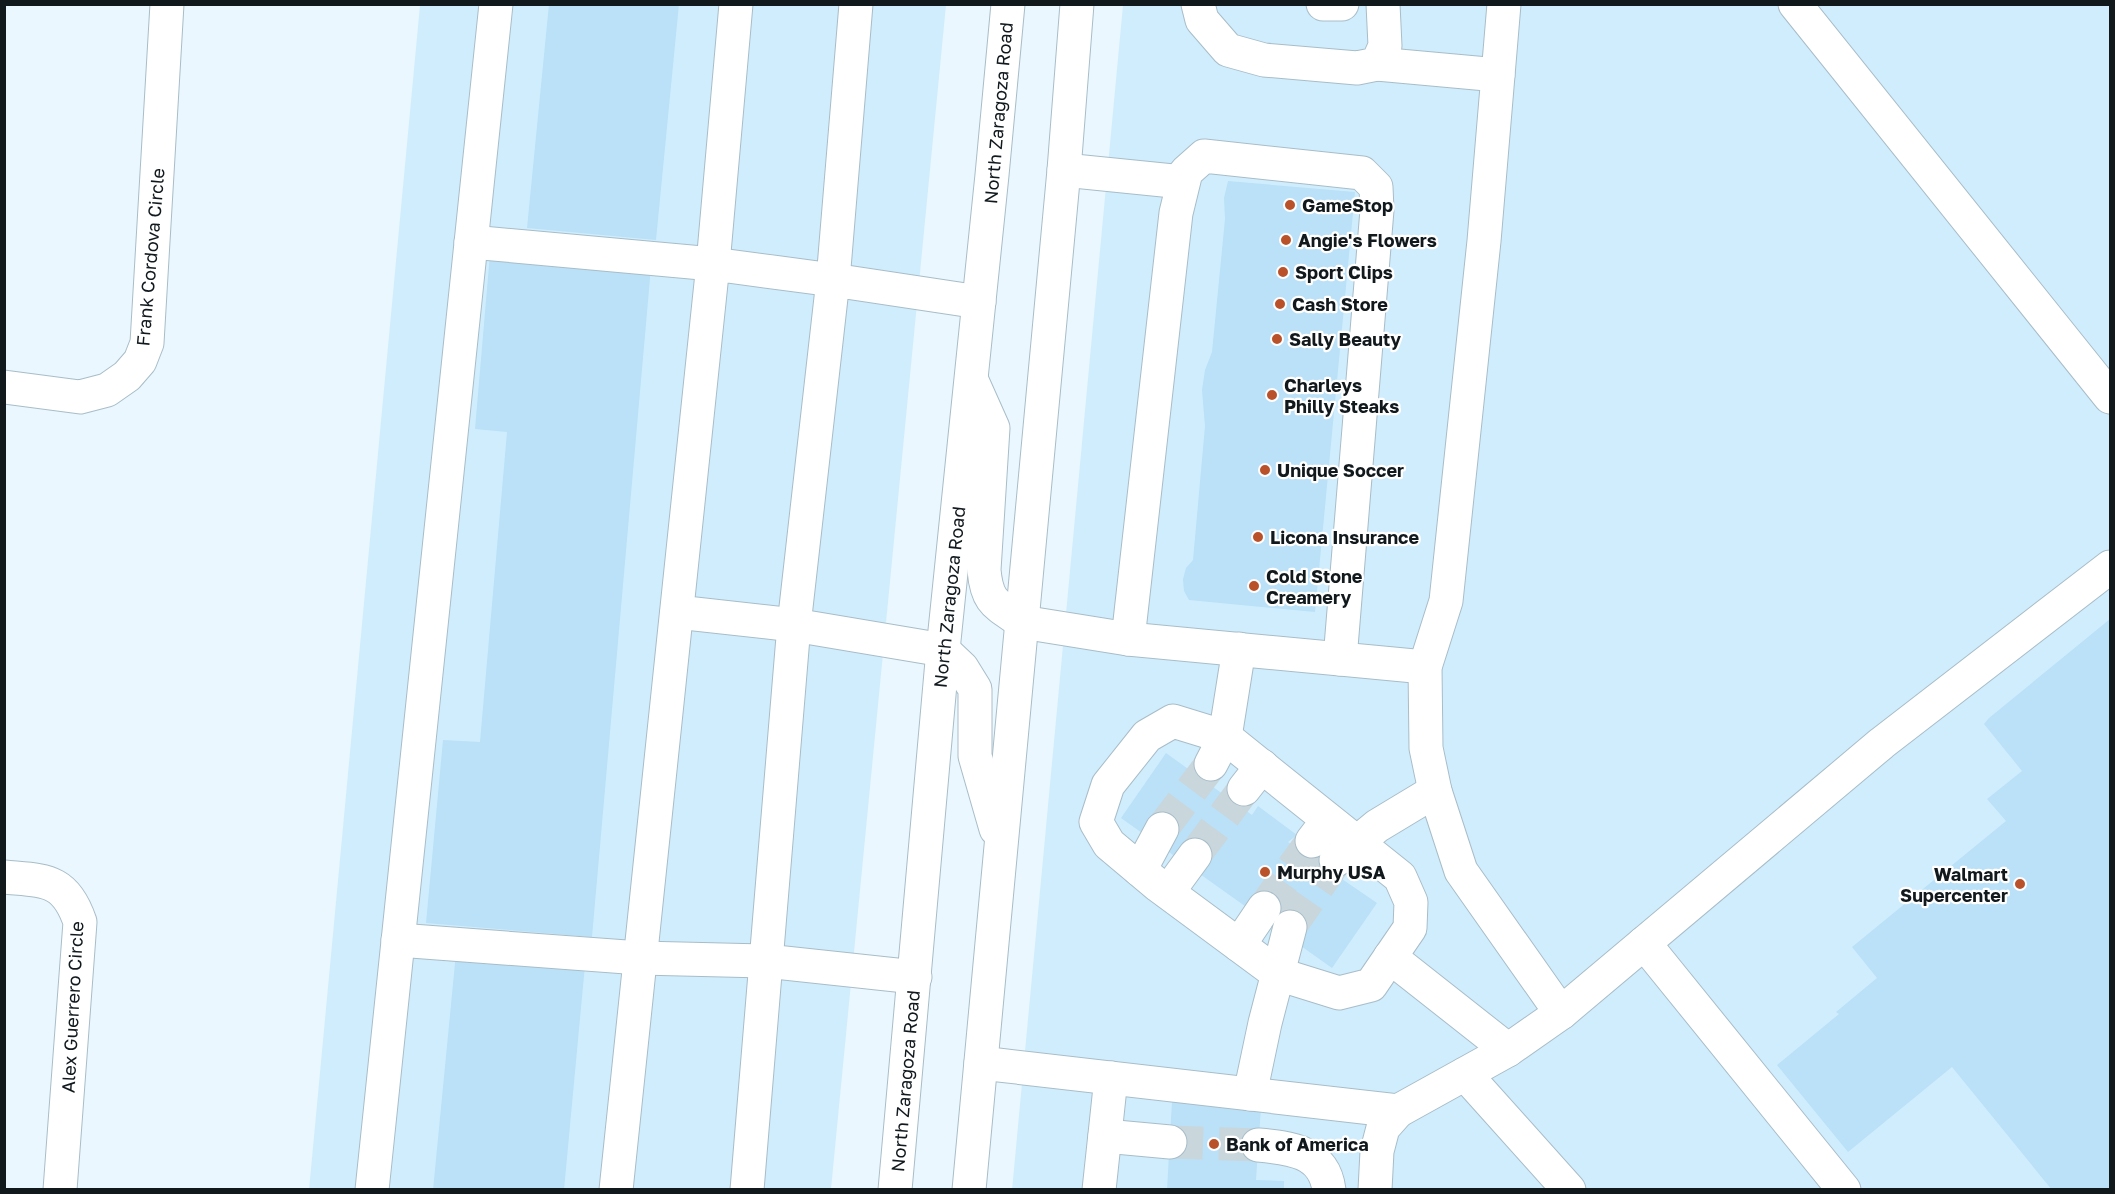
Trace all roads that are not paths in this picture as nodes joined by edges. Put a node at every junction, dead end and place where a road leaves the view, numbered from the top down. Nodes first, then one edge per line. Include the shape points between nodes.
1 (166, 4) edge
2 (496, 4) edge
3 (736, 4) edge
4 (856, 4) edge
5 (1008, 4) edge
6 (1077, 4) edge
7 (1198, 4) edge
8 (1323, 4) edge
9 (1342, 4) edge
10 (1383, 4) edge
11 (1504, 4) edge
12 (1795, 4) edge
13 (1377, 64) junction
14 (1498, 75) junction
15 (1064, 170) junction
16 (1184, 182) junction
17 (471, 242) junction
18 (713, 264) junction
19 (833, 280) junction
20 (979, 302) junction
21 (971, 379) junction
22 (4, 387) edge
23 (2110, 397) edge
24 (2110, 567) edge
25 (677, 612) junction
26 (1022, 622) junction
27 (794, 625) junction
28 (1128, 639) junction
29 (1239, 649) junction
30 (944, 650) junction
31 (1340, 659) junction
32 (1425, 667) junction
33 (1218, 750) junction
34 (1435, 791) junction
35 (1162, 829) tunnel mouth
36 (1333, 841) junction
37 (1001, 848) junction
38 (1195, 855) tunnel mouth
39 (1140, 870) junction
40 (4, 877) edge
41 (1168, 892) junction
42 (1264, 908) tunnel mouth
43 (1290, 927) tunnel mouth
44 (398, 940) junction
45 (1644, 943) junction
46 (1239, 945) junction
47 (1390, 957) junction
48 (640, 958) junction
49 (766, 961) junction
50 (1278, 974) junction
51 (915, 977) junction
52 (1561, 1012) junction
53 (1508, 1050) junction
54 (981, 1063) junction
55 (1465, 1074) junction
56 (1111, 1078) junction
57 (1250, 1094) junction
58 (1398, 1111) junction
59 (1105, 1136) junction
60 (1170, 1142) tunnel mouth
61 (1258, 1145) tunnel mouth
62 (60, 1190) edge
63 (372, 1190) edge
64 (616, 1190) edge
65 (747, 1190) edge
66 (895, 1190) edge
67 (969, 1190) edge
68 (1099, 1190) edge
69 (1329, 1190) edge
70 (1375, 1190) edge
71 (1569, 1190) edge
72 (1844, 1190) edge

1 - 22 main road, Frank Cordova Circle via 147,343 140,361 107,390 80,397
2 - 17 main road
3 - 18 main road
4 - 19 main road
5 - 20 main road, North Zaragoza Road
6 - 15 main road
7 - 13 main road via 1202,20 1228,50 1264,60 1357,68
8 - 9 main road
10 - 13 main road via 1385,46
11 - 14 main road
12 - 23 main road
13 - 14 main road
14 - 32 main road via 1446,601
15 - 16 main road
15 - 26 main road
16 - 28 main road via 1176,213
16 - 31 main road via 1186,172 1204,156 1362,173 1376,187
17 - 18 main road
17 - 44 main road
18 - 19 main road
18 - 25 main road
19 - 20 main road
19 - 27 main road
20 - 21 main road, North Zaragoza Road
21 - 26 main road via 993,428 986,588 995,604
21 - 30 main road, North Zaragoza Road
24 - 45 main road via 1882,743
25 - 27 main road
25 - 48 main road
26 - 28 main road
26 - 37 main road
27 - 30 main road
27 - 49 main road
28 - 29 main road
29 - 31 main road
29 - 33 main road
30 - 37 main road via 975,689 975,756
30 - 51 main road, North Zaragoza Road
31 - 32 main road
32 - 34 main road via 1426,748
33 - 36 main road
33 - 39 main road via 1173,721 1147,736 1108,785 1096,822 1109,844
34 - 36 main road via 1377,826
34 - 52 main road via 1461,872
35 - 39 main road
36 - 47 main road via 1400,877 1411,902 1410,928
37 - 54 main road
38 - 41 main road
39 - 41 main road
40 - 62 main road, Alex Guerrero Circle via 44,881 62,890 74,903 80,922
41 - 46 main road
42 - 46 main road
43 - 50 main road
44 - 48 main road
44 - 63 main road
45 - 52 main road
45 - 72 main road
46 - 50 main road
47 - 50 main road via 1371,985 1339,993
47 - 53 main road
48 - 49 main road
48 - 64 main road
49 - 51 main road
49 - 65 main road
50 - 57 main road
51 - 66 main road, North Zaragoza Road
52 - 53 main road
53 - 55 main road
54 - 56 main road
54 - 67 main road
55 - 58 main road
55 - 71 main road
56 - 57 main road
56 - 59 main road
57 - 58 main road
58 - 70 main road via 1383,1128 1377,1151
59 - 60 main road
59 - 68 main road
61 - 69 main road via 1290,1149 1317,1161

